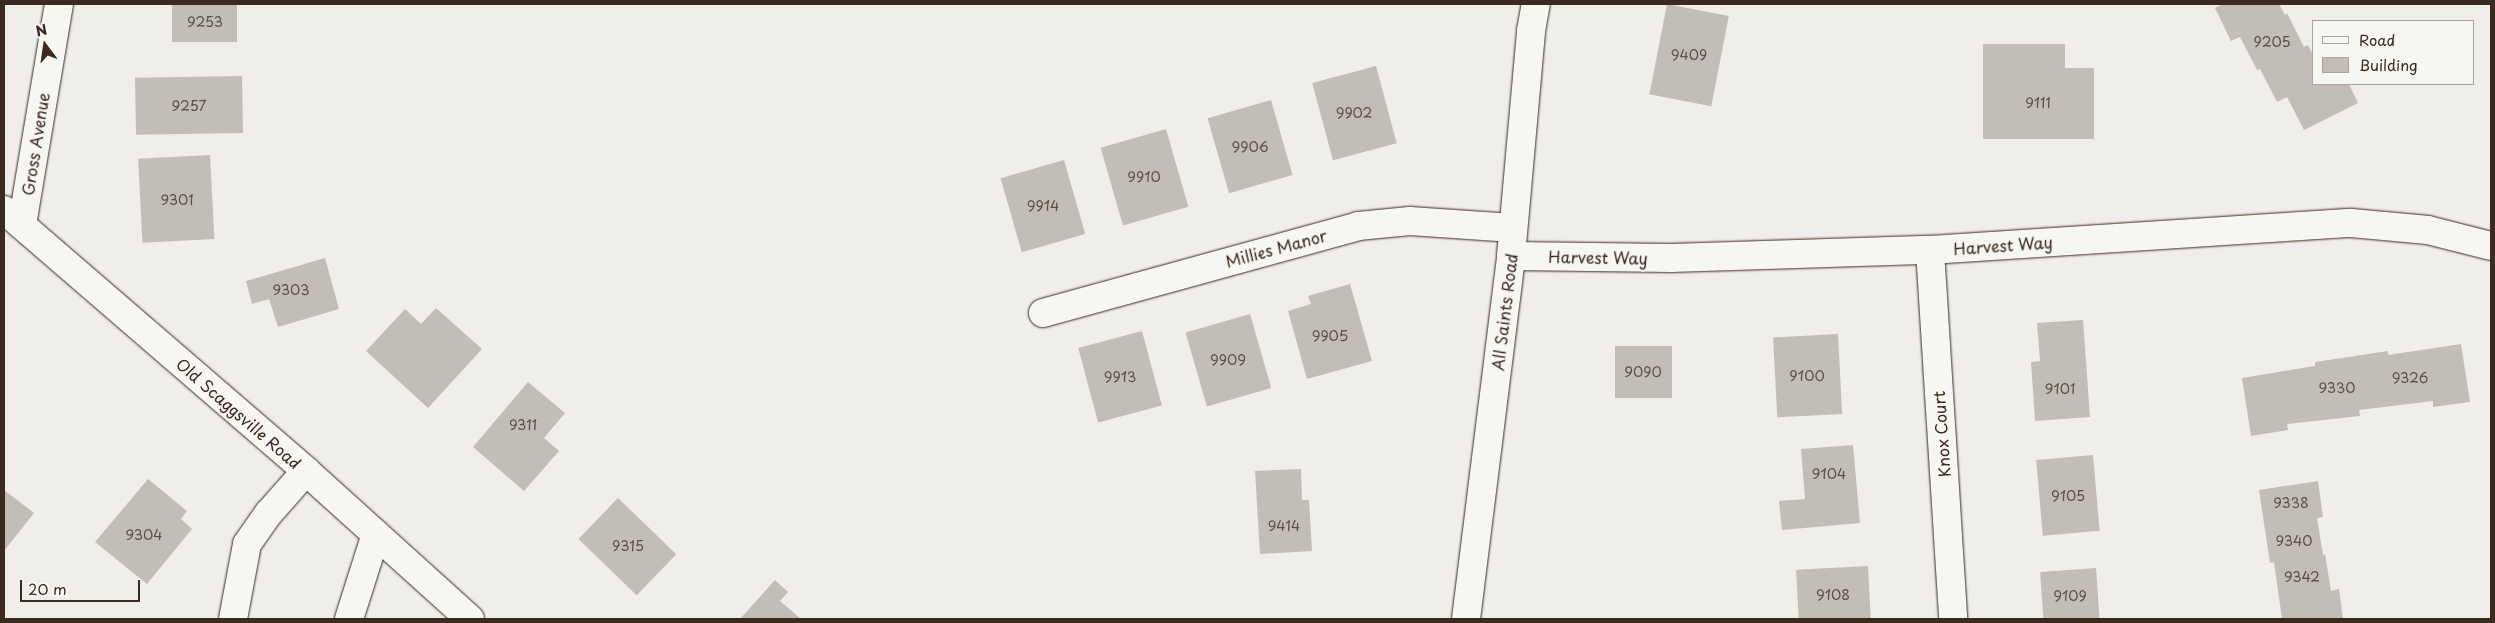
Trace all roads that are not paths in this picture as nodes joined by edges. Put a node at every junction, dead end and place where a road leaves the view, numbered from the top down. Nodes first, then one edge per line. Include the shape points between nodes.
1 (59, 4) edge
2 (1536, 4) edge
3 (13, 218) edge
4 (1514, 228) junction
5 (2491, 246) edge
6 (1930, 250) junction
7 (1511, 256) junction
8 (1043, 312) dead end
9 (306, 471) junction
10 (376, 534) junction
11 (233, 619) edge
12 (349, 619) edge
13 (470, 619) edge
14 (1466, 619) edge
15 (1953, 619) edge

1 - 3 street, Gross Avenue
2 - 4 street, All Saints Road
3 - 9 street, Old Scaggsville Road
4 - 7 street, All Saints Road
4 - 8 street, Millies Manor via 1410,221 1358,226
5 - 6 street, Harvest Way via 2428,230 2351,223
6 - 7 street, Harvest Way via 1671,258
6 - 15 street, Knox Court
7 - 14 street, All Saints Road
9 - 10 street, Old Scaggsville Road
9 - 11 street via 247,544
10 - 12 street
10 - 13 street, Old Scaggsville Road

